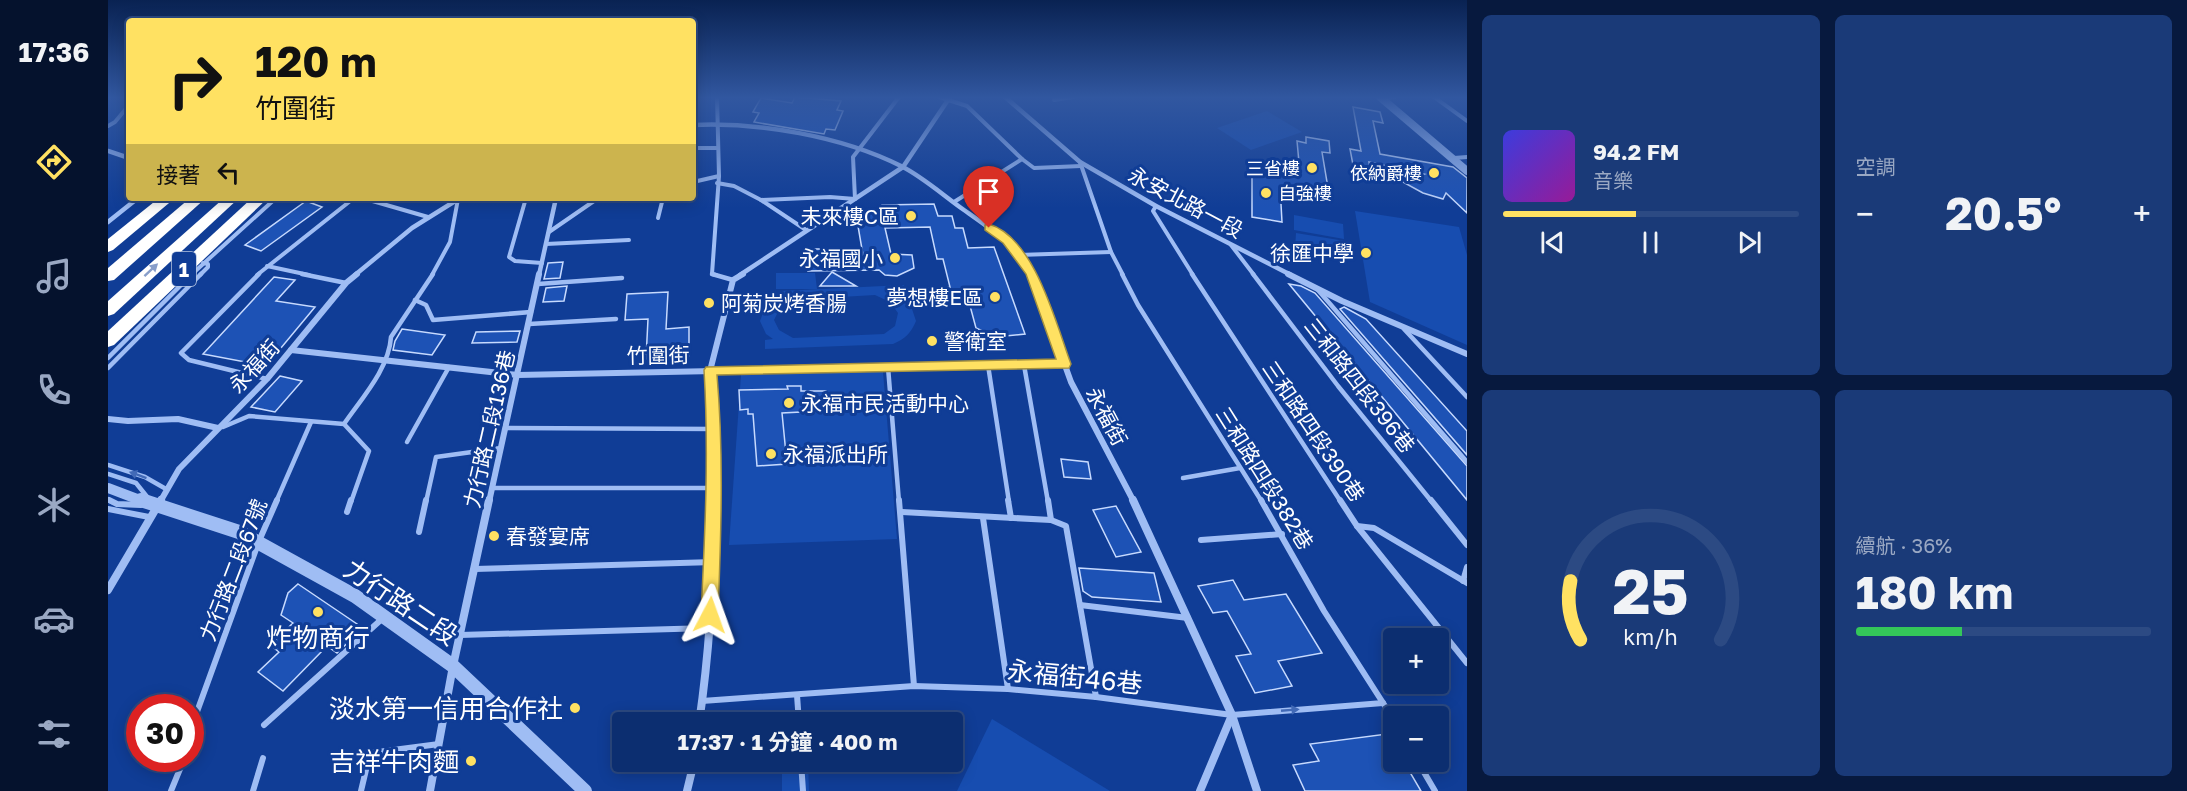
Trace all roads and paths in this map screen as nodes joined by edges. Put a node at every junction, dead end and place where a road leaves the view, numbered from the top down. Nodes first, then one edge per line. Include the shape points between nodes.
1 (718, 134) edge
2 (797, 134) edge
3 (869, 134) edge
4 (925, 134) edge
5 (996, 134) edge
6 (1046, 134) edge
7 (1424, 134) edge
8 (858, 147) junction
9 (696, 148) edge
10 (718, 148) junction
11 (110, 153) edge
12 (126, 157) edge
13 (1467, 157) edge
14 (1022, 159) junction
15 (1454, 159) junction
16 (1080, 164) junction
17 (903, 167) junction
18 (1467, 171) edge
19 (719, 176) junction
20 (696, 181) edge
21 (717, 183) junction
22 (855, 199) junction
23 (762, 200) junction
24 (134, 201) edge
25 (164, 201) edge
26 (196, 201) edge
27 (229, 201) edge
28 (258, 201) edge
29 (273, 201) edge
30 (350, 201) edge
31 (376, 201) edge
32 (454, 201) edge
33 (458, 201) edge
34 (525, 201) edge
35 (555, 201) edge
36 (592, 201) edge
37 (662, 201) edge
38 (954, 202) junction
39 (1156, 206) junction
40 (428, 217) junction
41 (658, 218) dead end
42 (108, 222) edge
43 (806, 230) junction
44 (549, 232) junction
45 (629, 240) dead end
46 (1229, 243) junction
47 (546, 244) junction
48 (108, 247) edge
49 (1111, 252) junction
50 (1018, 255) junction
51 (203, 263) junction
52 (542, 263) junction
53 (266, 266) junction
54 (108, 276) edge
55 (622, 278) dead end
56 (733, 280) junction
57 (346, 283) junction
58 (537, 284) junction
59 (1316, 288) junction
60 (416, 300) junction
61 (108, 310) edge
62 (531, 312) junction
63 (616, 319) dead end
64 (529, 324) junction
65 (1402, 327) junction
66 (108, 341) edge
67 (291, 350) junction
68 (1467, 354) edge
69 (108, 358) edge
70 (385, 359) junction
71 (1064, 364) junction
72 (988, 365) junction
73 (1024, 365) junction
74 (449, 367) junction
75 (888, 367) junction
76 (108, 368) edge
77 (710, 370) junction
78 (518, 375) junction
79 (267, 379) junction
80 (1467, 397) edge
81 (108, 419) edge
82 (311, 422) junction
83 (344, 424) junction
84 (218, 428) junction
85 (506, 428) junction
86 (715, 429) junction
87 (407, 442) dead end
88 (501, 448) junction
89 (1467, 462) edge
90 (108, 465) edge
91 (1240, 468) junction
92 (108, 474) edge
93 (1183, 478) dead end
94 (108, 488) edge
95 (492, 488) junction
96 (715, 488) junction
97 (166, 489) junction
98 (108, 500) edge
99 (108, 509) edge
100 (153, 512) junction
101 (347, 512) dead end
102 (902, 512) junction
103 (983, 518) junction
104 (1011, 518) junction
105 (1051, 520) junction
106 (1357, 526) junction
107 (419, 532) dead end
108 (1282, 534) junction
109 (1201, 540) dead end
110 (259, 542) junction
111 (1467, 544) edge
112 (714, 562) junction
113 (1467, 567) edge
114 (474, 568) junction
115 (1465, 582) edge
116 (108, 590) edge
117 (1080, 605) junction
118 (384, 617) junction
119 (1188, 618) junction
120 (709, 628) junction
121 (460, 635) junction
122 (1467, 663) edge
123 (453, 666) junction
124 (914, 686) junction
125 (1008, 689) junction
126 (204, 694) edge
127 (797, 694) junction
128 (1096, 697) junction
129 (702, 701) junction
130 (1383, 703) junction
131 (1385, 706) edge
132 (700, 712) edge
133 (798, 712) edge
134 (1232, 715) junction
135 (264, 724) dead end
136 (439, 744) junction
137 (263, 758) dead end
138 (179, 772) edge
139 (692, 772) edge
140 (802, 772) edge
141 (1424, 772) edge
142 (171, 791) edge
143 (253, 791) edge
144 (361, 791) edge
145 (430, 791) edge
146 (585, 791) edge
147 (687, 791) edge
148 (803, 791) edge
149 (1200, 791) edge
150 (1257, 791) edge
151 (1435, 791) edge

1 - 10 lane
2 - 8 street, 永福街
3 - 8 lane
4 - 17 street
5 - 14 lane
6 - 16 street, 永安北路一段
7 - 15 street
8 - 17 street, 永福街
8 - 22 lane via 853,157
9 - 10 lane
10 - 19 lane
11 - 12 street
13 - 15 lane
14 - 16 lane via 1034,168
14 - 38 lane
15 - 18 street
16 - 39 street, 永安北路一段
16 - 49 lane, 三和路四段382巷
17 - 22 street
17 - 38 street, 永福街
19 - 20 lane
19 - 21 lane
21 - 23 lane via 734,186
21 - 56 lane via 712,274
22 - 23 lane
22 - 43 street
23 - 43 lane
24 - 42 street
25 - 48 highway
26 - 54 highway, 1
61 -> 27 highway, 1
28 - 66 highway, 1
29 - 51 lane
30 - 53 lane
31 - 40 lane
32 - 40 street, 永福街
33 - 60 lane via 450,242
34 - 52 lane via 509,257
35 - 44 street, 力行路二段136巷
36 - 44 lane
37 - 41 lane
38 - 50 street, 永福街 via 1007,240
39 - 46 street, 永安北路一段
39 - 106 lane, 三和路四段390巷 via 1153,211 1214,310
40 - 57 street, 永福街
43 - 56 street
44 - 47 street, 力行路二段136巷
45 - 47 lane
46 - 59 street, 永安北路一段
46 - 111 lane, 三和路四段396巷 via 1338,386
47 - 52 street, 力行路二段136巷
49 - 50 lane
49 - 91 lane, 三和路四段382巷 via 1138,305
50 - 71 street, 永福街 via 1032,273
51 - 69 lane
51 - 76 lane via 208,267
52 - 58 street, 力行路二段136巷
53 - 57 lane
53 - 79 lane via 181,353 189,360
55 - 58 lane
56 - 77 street
57 - 67 street, 永福街
58 - 62 street, 力行路二段136巷
59 - 65 street, 永安北路一段
59 - 89 lane
60 - 62 lane via 426,304 433,320
60 - 70 lane via 391,337 393,344
62 - 64 street, 力行路二段136巷
63 - 64 lane
64 - 78 street, 力行路二段136巷
65 - 68 street, 永安北路一段
65 - 80 lane
67 - 70 street, 竹圍街
67 - 79 street, 永福街
70 - 74 street, 竹圍街
70 - 83 lane
71 - 73 street, 竹圍街
71 - 119 street, 永福街 via 1148,528
72 - 73 street, 竹圍街
72 - 75 street, 竹圍街
72 - 104 lane
73 - 105 lane
74 - 78 street, 竹圍街
74 - 87 lane
75 - 77 street, 竹圍街
75 - 102 lane
77 - 78 street, 竹圍街
77 - 86 street
78 - 85 street, 力行路二段136巷
79 - 84 street, 永福街
81 - 84 street via 178,419
82 - 83 lane
82 - 84 lane via 249,416
82 - 110 lane, 力行路二段67號
83 - 101 lane via 369,451
84 - 97 street, 永福街 via 178,469
85 - 86 lane
85 - 88 street, 力行路二段136巷
86 - 96 street
88 - 95 street, 力行路二段136巷
88 - 107 lane via 436,457
97 -> 90 lane via 145,477
91 - 93 lane
91 - 108 lane, 三和路四段382巷
92 - 100 lane via 136,483
94 - 100 street, 力行路二段
95 - 96 lane
95 - 114 street, 力行路二段136巷
96 - 112 street
97 - 100 street, 永福街
98 - 100 lane, 力行路二段
99 - 100 lane, 力行路二段
100 - 110 street, 力行路二段 via 239,532
100 - 116 street, 永福街
102 - 103 lane
102 - 124 lane
103 - 104 lane
103 - 125 lane
104 - 105 lane
105 - 117 lane via 1066,526
106 - 115 lane via 1374,528
106 - 122 lane, 三和路四段390巷
108 - 109 lane
108 - 130 lane, 三和路四段382巷 via 1324,611
110 - 118 street, 力行路二段 via 355,596
110 - 126 lane, 力行路二段67號
112 - 114 lane
112 - 120 street
113 - 115 lane
114 - 121 street, 力行路二段136巷
117 - 119 lane
117 - 128 lane
118 - 123 street, 力行路二段
118 - 135 lane
119 - 134 street, 永福街
120 - 121 lane
120 - 129 street
121 - 123 street, 力行路二段136巷
123 - 136 street, 力行路二段136巷
123 - 146 street, 力行路二段
124 - 125 lane, 永福街46巷
124 - 127 lane, 永福街46巷
125 - 128 lane, 永福街46巷
127 - 129 lane, 永福街46巷
127 - 133 lane
128 - 134 lane, 永福街46巷
129 - 132 street
130 - 131 lane, 三和路四段382巷
134 -> 130 lane, 永福街46巷
134 - 149 street
134 - 150 street, 永福街
136 - 144 lane via 370,753
136 - 145 street, 力行路二段136巷
137 - 143 lane
138 - 142 lane
139 - 147 street
140 - 148 lane
141 - 151 lane

